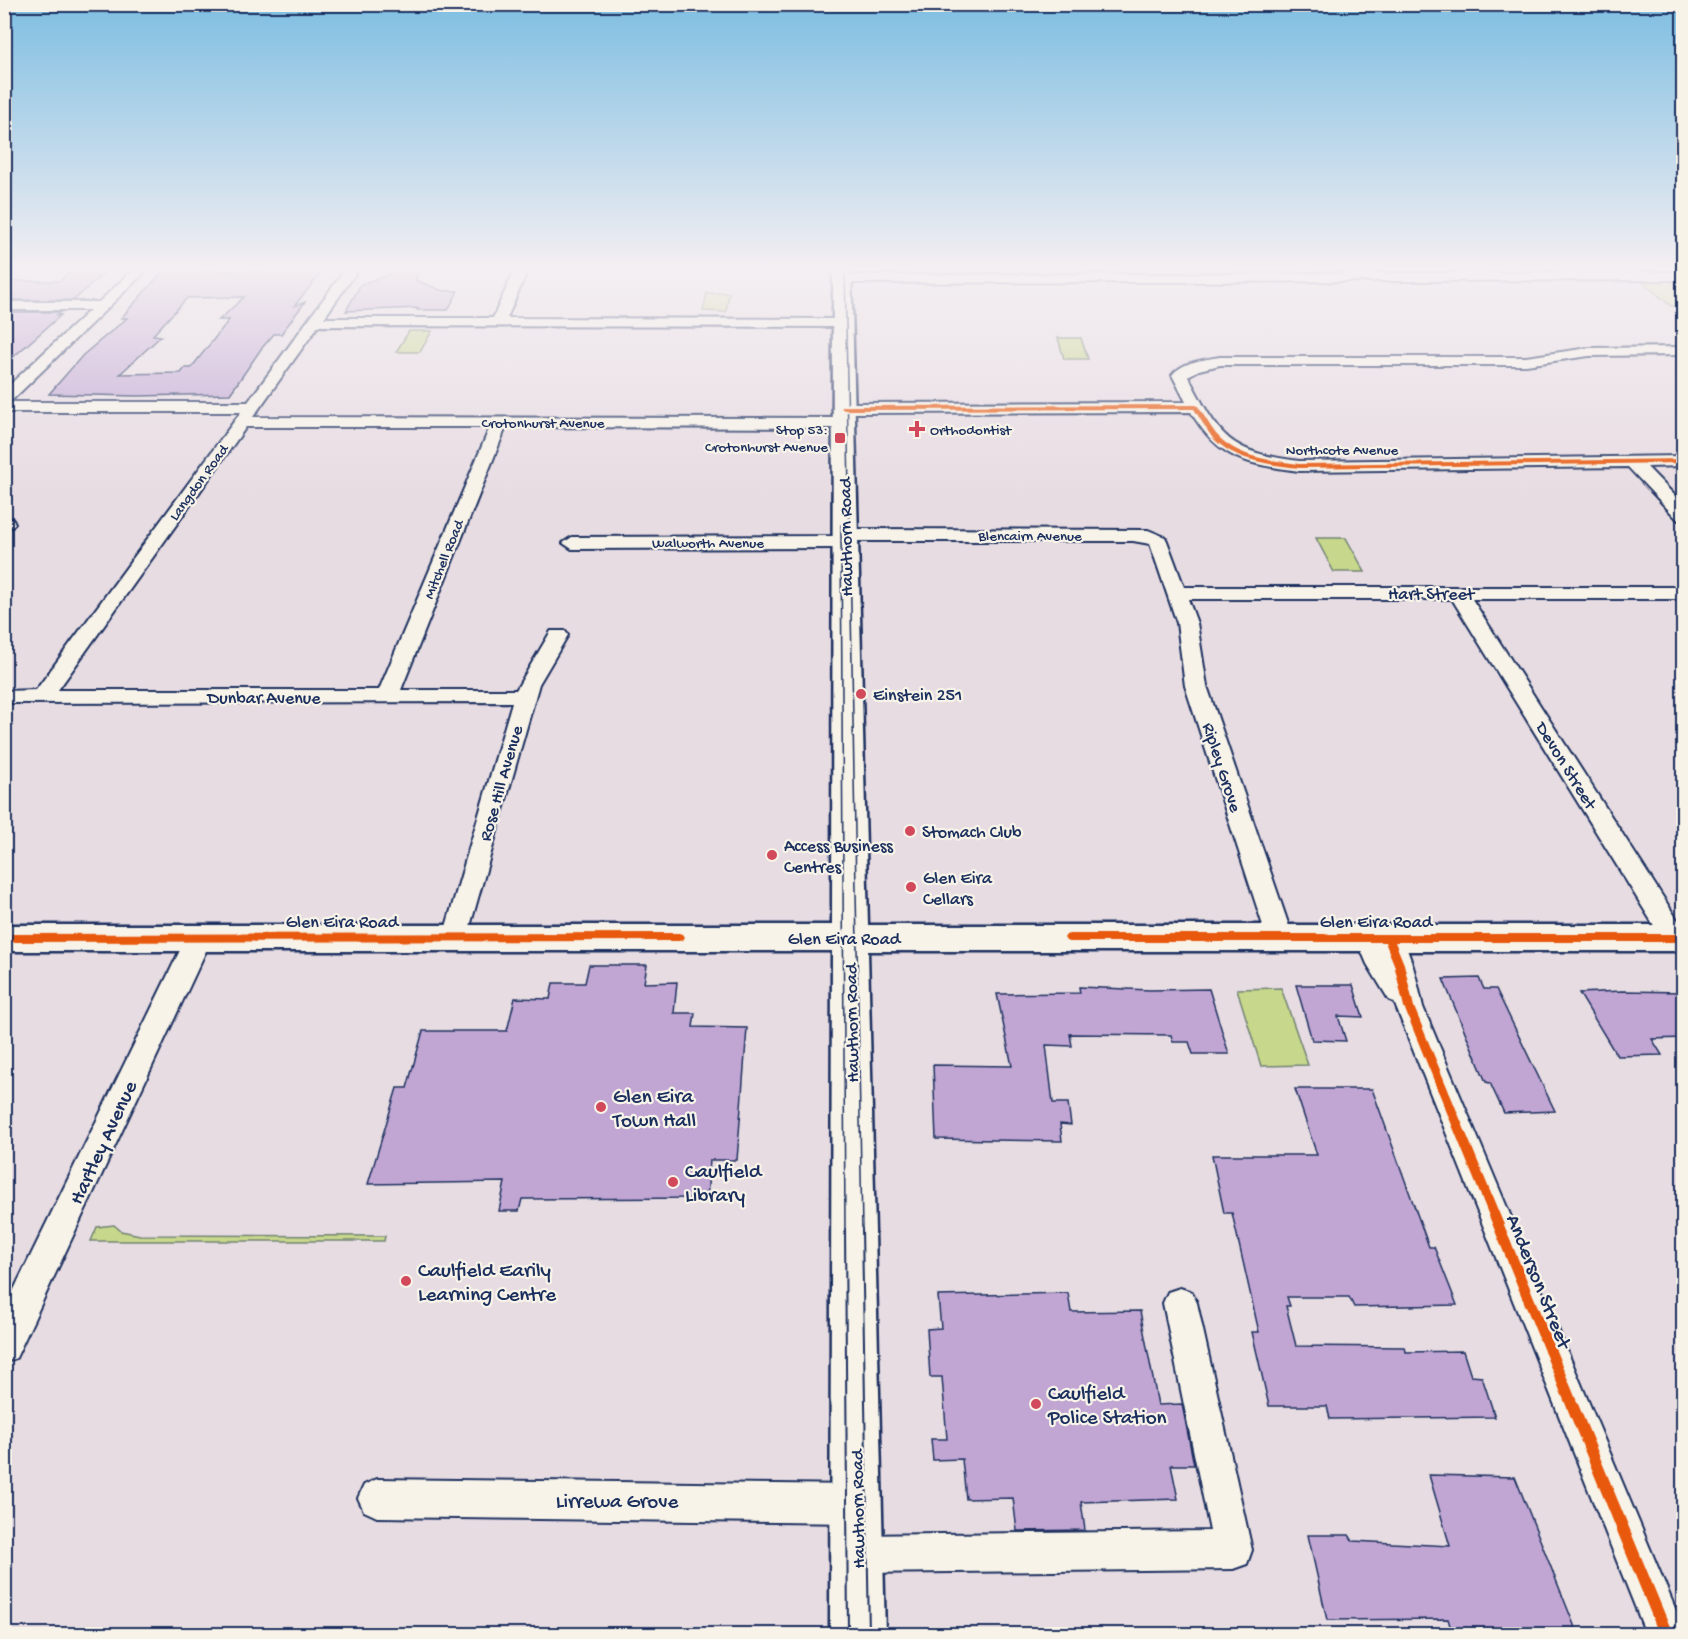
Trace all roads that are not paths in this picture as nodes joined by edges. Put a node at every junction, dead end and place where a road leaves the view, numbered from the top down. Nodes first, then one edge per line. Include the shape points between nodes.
1 (63, 343) edge
2 (299, 343) edge
3 (843, 343) edge
4 (1683, 351) edge
5 (5, 400) edge
6 (253, 407) junction
7 (1196, 408) junction
8 (844, 415) junction
9 (242, 422) junction
10 (500, 422) junction
11 (1632, 461) junction
12 (1683, 461) edge
13 (1683, 516) edge
14 (845, 539) junction
15 (572, 543) dead end
16 (1178, 593) junction
17 (1458, 593) junction
18 (1683, 593) edge
19 (558, 636) dead end
20 (524, 696) junction
21 (4, 697) edge
22 (42, 697) junction
23 (387, 697) junction
24 (456, 937) junction
25 (4, 938) edge
26 (199, 938) junction
27 (850, 938) junction
28 (1280, 938) junction
29 (1379, 938) junction
30 (1679, 938) edge
31 (1180, 1303) dead end
32 (4, 1347) edge
33 (378, 1498) dead end
34 (857, 1504) junction
35 (858, 1554) junction
36 (858, 1635) edge
37 (1666, 1635) edge

1 - 5 street
2 - 6 street, Langdon Road
3 - 8 main road, Hawthorn Road
4 - 7 street, Northcote Avenue via 1589,352 1526,361 1220,361 1194,366 1180,375
5 - 6 street
6 - 9 street, Langdon Road
7 - 8 street
7 - 11 street, Northcote Avenue via 1218,440 1256,461 1299,466
8 - 10 street, Crotonhurst Avenue
8 - 14 main road, Hawthorn Road
9 - 10 street, Crotonhurst Avenue
9 - 22 street, Langdon Road
10 - 23 street, Mitchell Road
11 - 12 street, Northcote Avenue
11 - 13 street
14 - 15 street, Walworth Avenue
14 - 16 street, Blencairn Avenue via 1140,535 1154,538 1161,546
14 - 27 main road, Hawthorn Road
16 - 17 street, Hart Street
16 - 28 street, Ripley Grove via 1187,622 1196,686
17 - 18 street, Hart Street
17 - 30 street, Devon Street
19 - 20 street, Rose Hill Avenue
20 - 23 street, Dunbar Avenue
20 - 24 street, Rose Hill Avenue
21 - 22 street, Dunbar Avenue
22 - 23 street, Dunbar Avenue
24 - 26 main road, Glen Eira Road
24 - 27 main road, Glen Eira Road
25 - 26 main road, Glen Eira Road
26 - 32 street, Hartley Avenue
27 - 28 main road, Glen Eira Road
27 - 34 main road, Hawthorn Road
28 - 29 main road, Glen Eira Road
29 - 30 main road, Glen Eira Road
29 - 37 street, Anderson Street via 1380,964 1409,1007
31 - 35 street via 1233,1550
33 - 34 street, Lirrewa Grove
34 - 35 main road, Hawthorn Road
35 - 36 main road, Hawthorn Road

